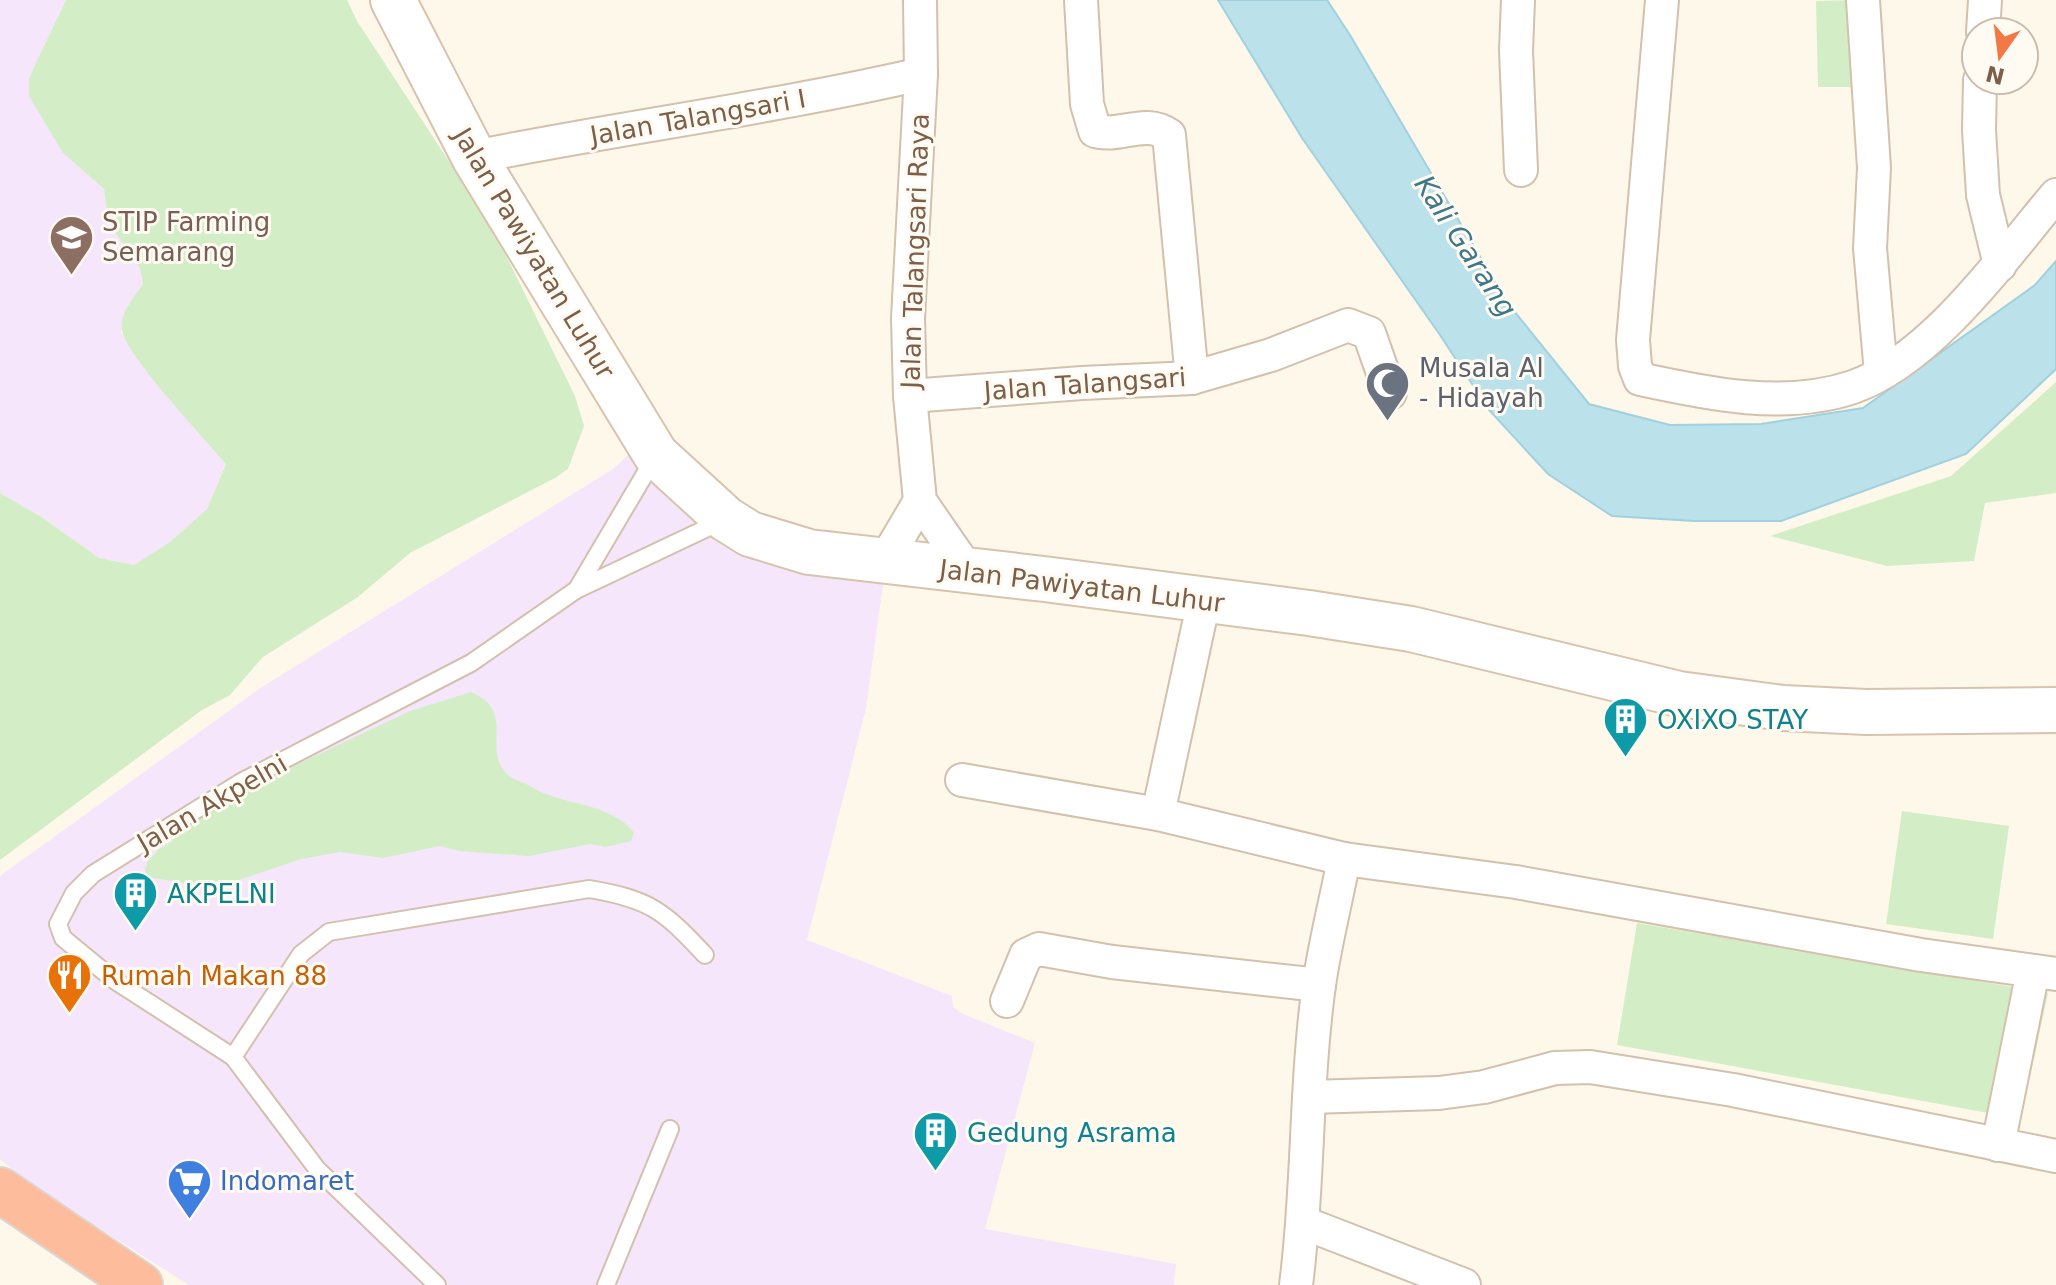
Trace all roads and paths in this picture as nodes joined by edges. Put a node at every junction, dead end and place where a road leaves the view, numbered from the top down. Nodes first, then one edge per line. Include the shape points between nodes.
1 (393, 0) edge
2 (920, 0) edge
3 (1081, 0) edge
4 (1518, 0) edge
5 (1662, 0) edge
6 (1863, 0) edge
7 (921, 74) junction
8 (1980, 96) edge
9 (474, 157) junction
10 (1521, 170) dead end
11 (2056, 195) edge
12 (2000, 265) junction
13 (1881, 373) junction
14 (1192, 378) junction
15 (1390, 393) dead end
16 (910, 396) junction
17 (656, 455) junction
18 (920, 501) junction
19 (726, 519) junction
20 (884, 562) junction
21 (969, 572) junction
22 (576, 590) junction
23 (1204, 600) junction
24 (2056, 710) edge
25 (962, 780) dead end
26 (1158, 814) junction
27 (1344, 859) junction
28 (705, 955) dead end
29 (2045, 972) edge
30 (1319, 985) junction
31 (1007, 1001) dead end
32 (233, 1057) junction
33 (1310, 1097) junction
34 (670, 1129) dead end
35 (1998, 1145) junction
36 (2056, 1156) edge
37 (0, 1190) edge
38 (1304, 1223) junction
39 (140, 1285) edge
40 (437, 1285) edge
41 (606, 1285) edge
42 (1296, 1285) edge
43 (1464, 1285) edge

1 - 9 main road, Jalan Pawiyatan Luhur
2 - 7 street, Jalan Talangsari Raya
3 - 14 street via 1087,104 1095,131 1159,128 1169,135
4 - 10 street
5 - 13 street via 1633,340 1640,379 1791,399 1852,387
6 - 13 street via 1874,168 1870,248
7 - 9 street, Jalan Talangsari I
7 - 16 street, Jalan Talangsari Raya via 908,318
8 - 12 street via 1983,195
9 - 17 main road, Jalan Pawiyatan Luhur
11 - 12 street
12 - 13 street via 1912,352
14 - 15 street, Jalan Talangsari via 1348,325 1369,333
14 - 16 street, Jalan Talangsari
16 - 18 street, Jalan Talangsari Raya
17 - 19 main road, Jalan Pawiyatan Luhur
17 - 22 lane, Jalan Akpelni
18 - 20 street
18 - 21 street, Jalan Talangsari Raya
19 - 20 main road, Jalan Pawiyatan Luhur via 750,534 809,552
19 - 22 lane, Jalan Akpelni
20 - 21 main road, Jalan Pawiyatan Luhur
21 - 23 main road, Jalan Pawiyatan Luhur
22 - 32 lane, Jalan Akpelni via 471,663 241,782 93,874 74,893 58,924 63,938 114,980
23 - 24 main road, Jalan Pawiyatan Luhur via 1411,629 1679,694 1783,708
23 - 26 street
25 - 26 street
26 - 27 street
27 - 29 street via 1516,882 1921,955
27 - 30 street
28 - 32 lane via 670,918 649,905 589,889 329,932 301,954
29 - 35 street
30 - 31 street via 1039,949 1026,955
30 - 33 street
32 - 40 lane, Jalan Akpelni via 317,1169
33 - 35 street via 1439,1093 1555,1068 1590,1067 1733,1090
33 - 38 street
34 - 41 lane
35 - 36 street
37 - 39 highway
38 - 42 street
38 - 43 street

